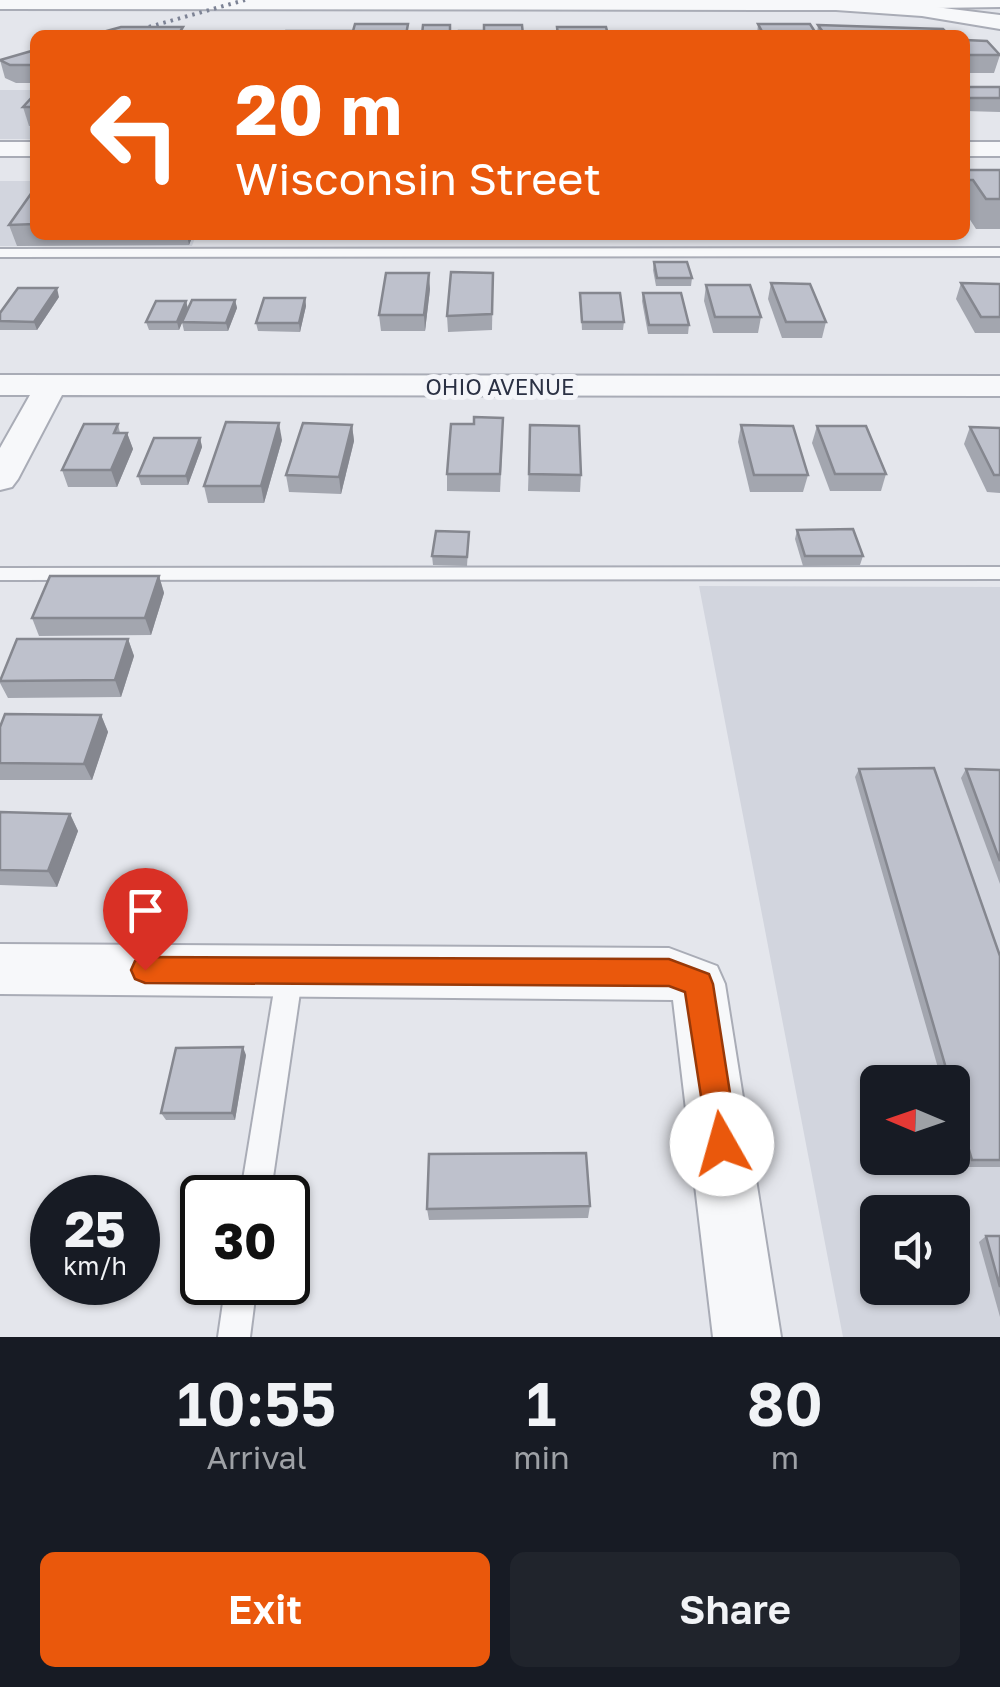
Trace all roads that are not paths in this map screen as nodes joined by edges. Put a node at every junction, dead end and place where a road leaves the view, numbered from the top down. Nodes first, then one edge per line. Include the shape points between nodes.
1 (172, 1) edge
2 (410, 2) edge
3 (807, 2) edge
4 (1000, 2) edge
5 (0, 3) edge
6 (120, 3) junction
7 (286, 3) junction
8 (868, 4) junction
9 (1000, 22) edge
10 (0, 26) edge
11 (96, 26) junction
12 (271, 26) junction
13 (889, 30) edge
14 (0, 149) edge
15 (30, 149) edge
16 (970, 149) edge
17 (1000, 149) edge
18 (0, 171) edge
19 (30, 171) edge
20 (970, 172) edge
21 (1000, 172) edge
22 (1000, 252) edge
23 (0, 253) edge
24 (0, 386) edge
25 (52, 386) junction
26 (1000, 386) edge
27 (0, 480) edge
28 (1000, 573) edge
29 (0, 574) edge
30 (0, 968) edge
31 (290, 972) junction
32 (259, 1175) edge
33 (239, 1305) edge
34 (234, 1337) edge
35 (747, 1337) edge

1 - 6 street
1 - 7 street
2 - 3 street
2 - 7 street
3 - 8 street
4 - 8 street
5 - 6 street
6 - 11 street via 140,8 140,14
7 - 12 street via 249,15
8 - 9 street
10 - 11 street
11 - 12 street
12 - 13 street
14 - 15 street
16 - 17 street
18 - 19 street
20 - 21 street
22 - 23 lane
24 - 25 street, OHIO AVENUE
25 - 26 street, OHIO AVENUE
25 - 27 street
28 - 29 lane
30 - 31 street
31 - 32 lane
31 - 35 street via 669,972 698,984
33 - 34 lane

